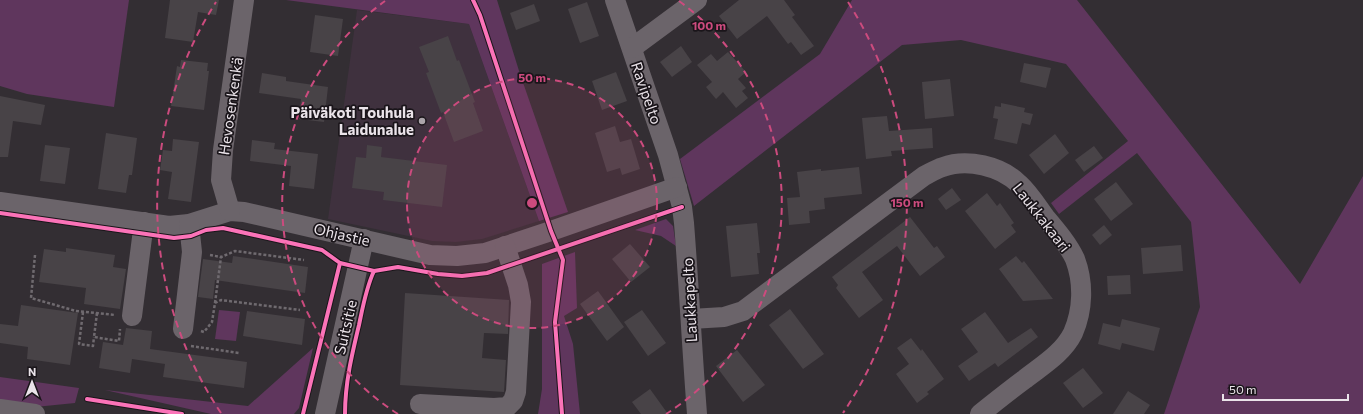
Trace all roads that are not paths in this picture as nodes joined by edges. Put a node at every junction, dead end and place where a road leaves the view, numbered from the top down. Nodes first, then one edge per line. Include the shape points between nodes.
1 (244, 0) edge
2 (615, 0) edge
3 (698, 0) edge
4 (632, 48) junction
5 (677, 187) junction
6 (0, 202) edge
7 (230, 211) junction
8 (144, 222) junction
9 (189, 224) junction
10 (364, 240) junction
11 (505, 246) junction
12 (127, 316) road end
13 (691, 319) junction
14 (183, 329) road end
15 (420, 404) dead end
16 (0, 409) edge
17 (35, 414) edge
18 (326, 414) edge
19 (696, 414) edge
20 (980, 414) edge

1 - 7 street, Hevosenkenkä via 223,150 222,180
2 - 4 street, Ravipelto
3 - 4 street
4 - 5 street, Ravipelto
5 - 11 street, Ohjastie
5 - 13 street, Laukkapelto via 684,222
6 - 8 street, Ohjastie
7 - 9 street, Ohjastie
7 - 10 street, Ohjastie
8 - 9 street, Ohjastie via 169,226
8 - 12 street
9 - 14 street via 192,252
10 - 11 street, Ohjastie via 430,255 485,253
10 - 18 street, Suitsitie
11 - 15 street via 521,302 516,392 513,401 507,407 494,408
13 - 19 street, Laukkapelto
13 - 20 street, Laukkakaari via 724,317 743,311 924,176 943,166 963,163 984,165 1002,172 1019,184 1063,239 1079,271 1081,298 1079,317 1072,334 1058,354
16 - 17 street

